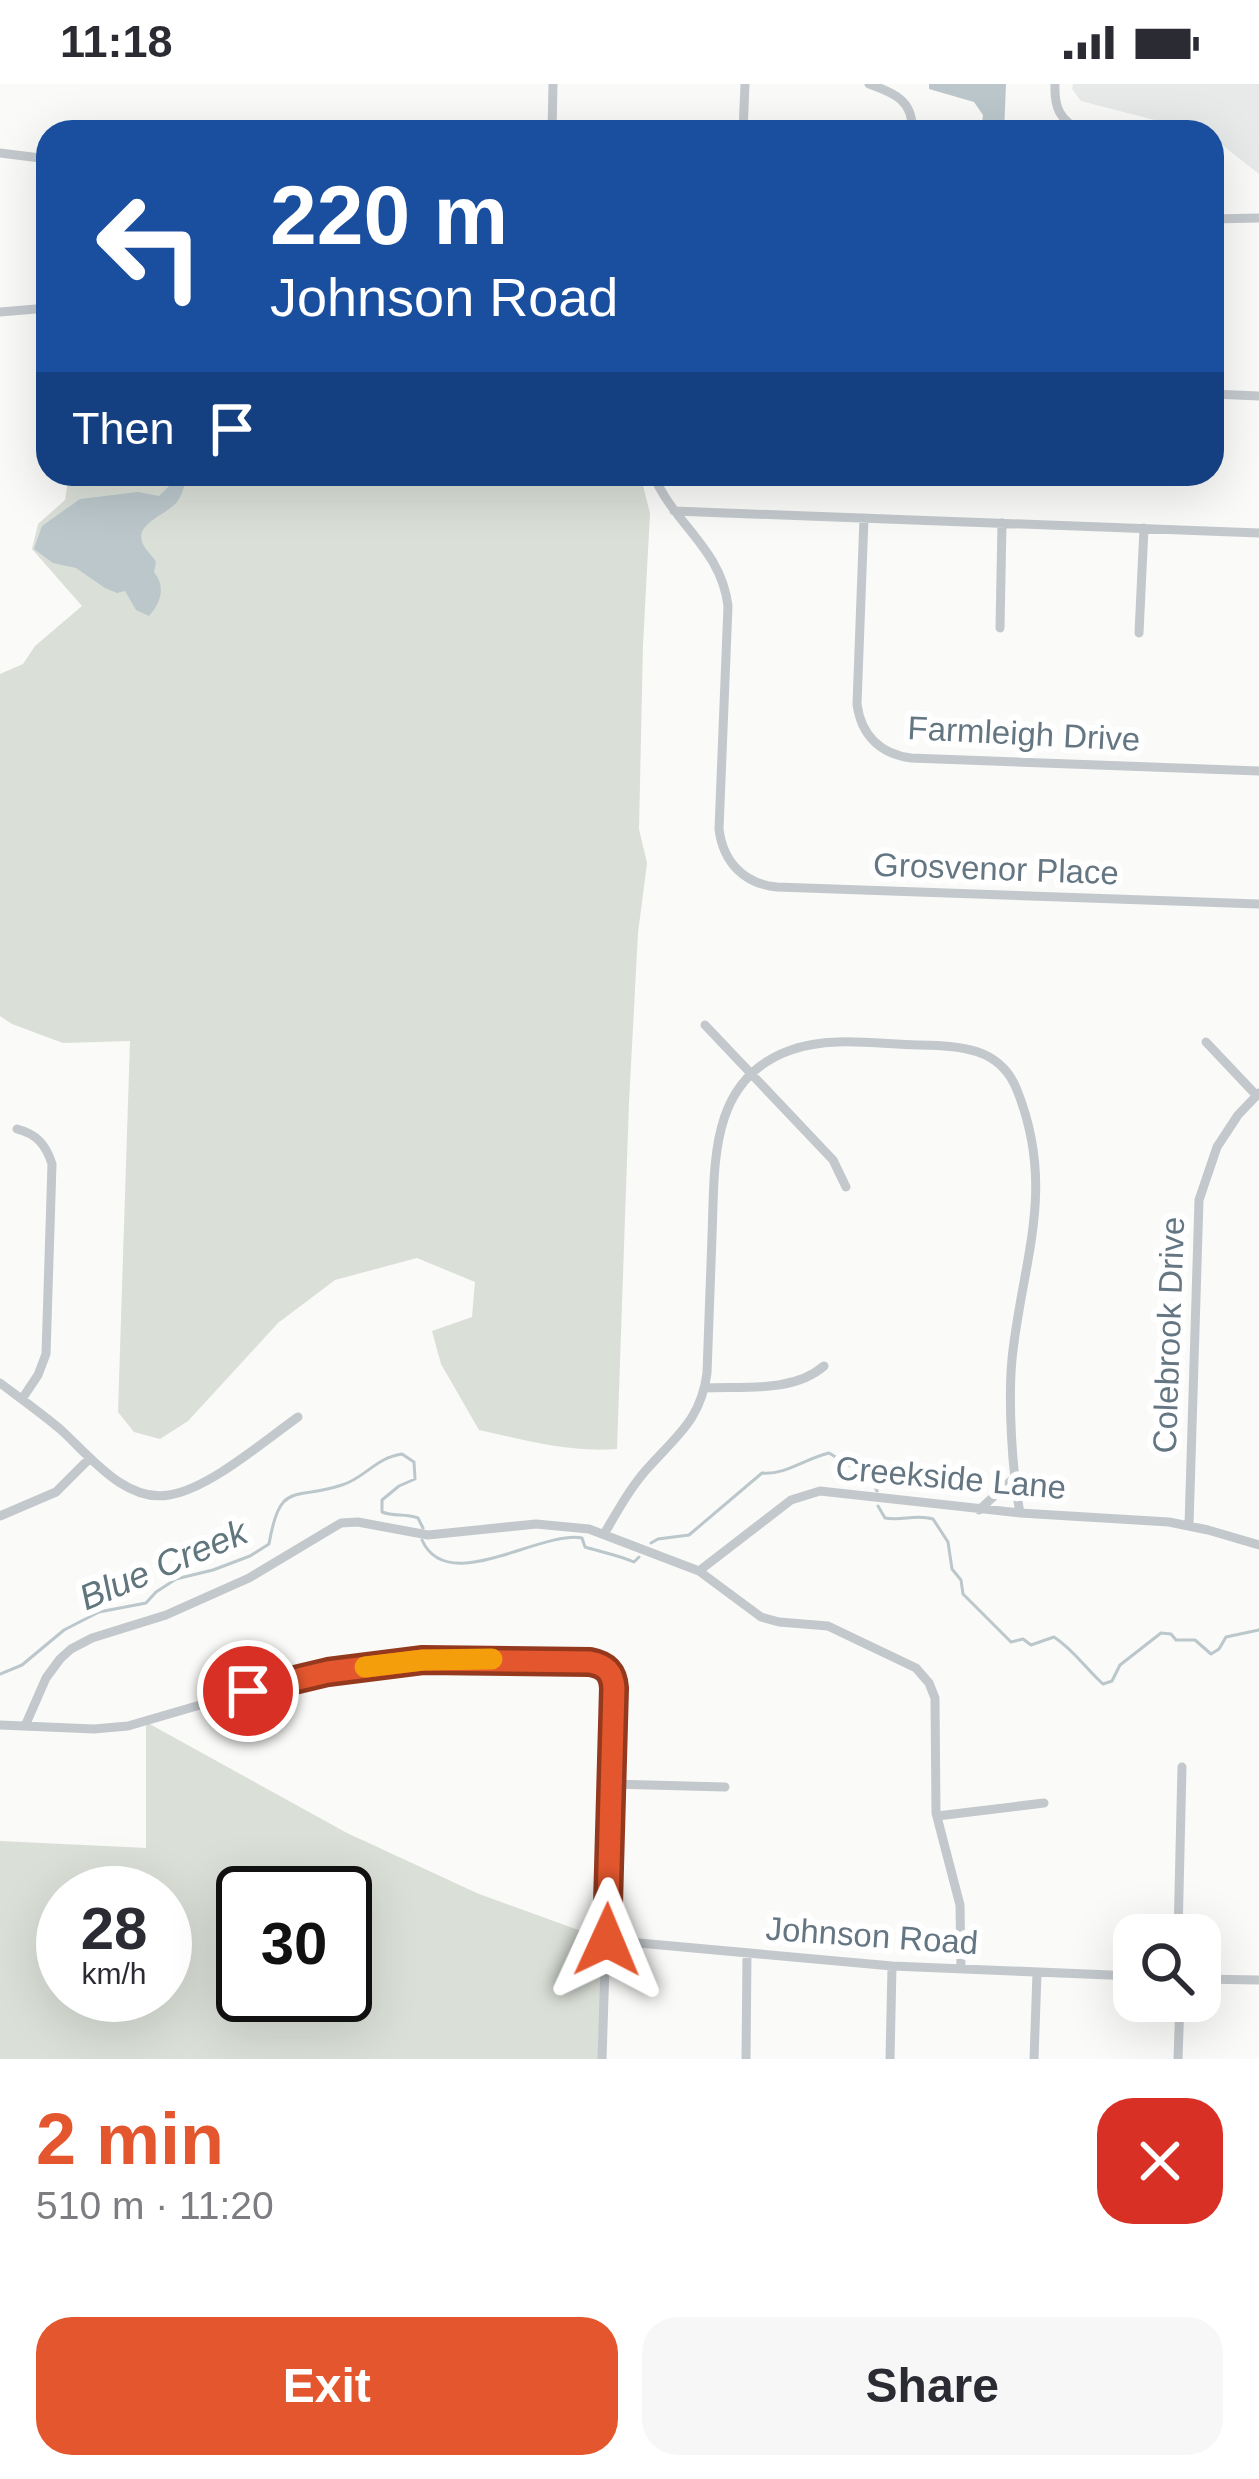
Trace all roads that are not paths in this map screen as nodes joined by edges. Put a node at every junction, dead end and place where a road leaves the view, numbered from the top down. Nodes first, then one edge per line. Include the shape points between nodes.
1 (553, 84) edge
2 (745, 84) edge
3 (869, 84) edge
4 (1055, 84) edge
5 (552, 120) edge
6 (744, 120) edge
7 (911, 120) edge
8 (1064, 120) edge
9 (0, 153) edge
10 (36, 158) edge
11 (1259, 218) edge
12 (1224, 219) edge
13 (36, 309) edge
14 (0, 311) edge
15 (1224, 395) edge
16 (1259, 396) edge
17 (660, 486) edge
18 (674, 511) junction
19 (864, 518) junction
20 (1003, 523) junction
21 (1144, 528) junction
22 (1259, 533) edge
23 (1000, 628) dead end
24 (1139, 633) dead end
25 (1259, 771) edge
26 (1259, 904) edge
27 (705, 1025) dead end
28 (1206, 1042) dead end
29 (752, 1073) junction
30 (1258, 1094) edge
31 (16, 1129) dead end
32 (846, 1187) dead end
33 (824, 1366) dead end
34 (0, 1383) edge
35 (704, 1388) junction
36 (22, 1399) junction
37 (298, 1417) dead end
38 (90, 1458) junction
39 (1015, 1477) junction
40 (980, 1510) junction
41 (1019, 1513) junction
42 (0, 1516) edge
43 (1189, 1525) junction
44 (604, 1534) junction
45 (1259, 1545) edge
46 (699, 1570) junction
47 (0, 1725) edge
48 (25, 1726) junction
49 (1181, 1767) dead end
50 (611, 1784) junction
51 (725, 1787) dead end
52 (1044, 1803) dead end
53 (937, 1816) junction
54 (1178, 1914) edge
55 (607, 1940) junction
56 (746, 1953) junction
57 (892, 1966) junction
58 (961, 1969) junction
59 (1037, 1973) junction
60 (1113, 1975) edge
61 (1221, 1979) edge
62 (1259, 1980) edge
63 (1179, 2022) edge
64 (602, 2059) edge
65 (746, 2059) edge
66 (890, 2059) edge
67 (1034, 2059) edge
68 (1178, 2059) edge

1 - 5 street
2 - 6 street
3 - 7 street via 903,100
4 - 8 street
9 - 10 street
11 - 12 street
13 - 14 street
15 - 16 street
17 - 18 street
18 - 19 street
18 - 26 street, Grosvenor Place via 726,589 719,829 736,869 755,882
19 - 20 street
19 - 25 street, Farmleigh Drive via 857,704 879,747 911,758
20 - 21 street
20 - 23 street
21 - 22 street
21 - 24 street
27 - 29 street
28 - 30 street
29 - 32 street via 833,1160
29 - 35 street via 728,1107 715,1147
29 - 39 street via 777,1056 824,1043 963,1047 992,1058 1015,1084 1037,1192 1013,1353
30 - 43 street, Colebrook Drive via 1217,1147 1199,1200
31 - 36 street via 40,1141 52,1172 46,1354
33 - 35 street via 793,1383
34 - 36 street
35 - 44 street via 687,1427 644,1472
36 - 38 street
37 - 38 street via 170,1496 128,1486
38 - 42 street via 56,1492
39 - 40 street
39 - 41 street
40 - 41 street, Creekside Lane
40 - 46 street, Creekside Lane via 813,1492 784,1504
41 - 43 street, Creekside Lane
43 - 45 street, Creekside Lane
44 - 46 street
44 - 48 street via 544,1523 428,1535 340,1523 249,1578 71,1649 46,1678
46 - 53 street via 761,1617 832,1628 925,1676 936,1706
47 - 48 street
48 - 50 street via 128,1726 328,1672 423,1660 590,1662 609,1670 614,1688
49 - 54 street
50 - 51 street
50 - 55 street
52 - 53 street
53 - 58 street via 960,1905
55 - 56 street, Johnson Road
55 - 64 street
56 - 57 street, Johnson Road
56 - 65 street
57 - 58 street, Johnson Road
57 - 66 street
58 - 59 street, Johnson Road
59 - 60 street, Johnson Road
59 - 67 street
61 - 62 street
63 - 68 street

